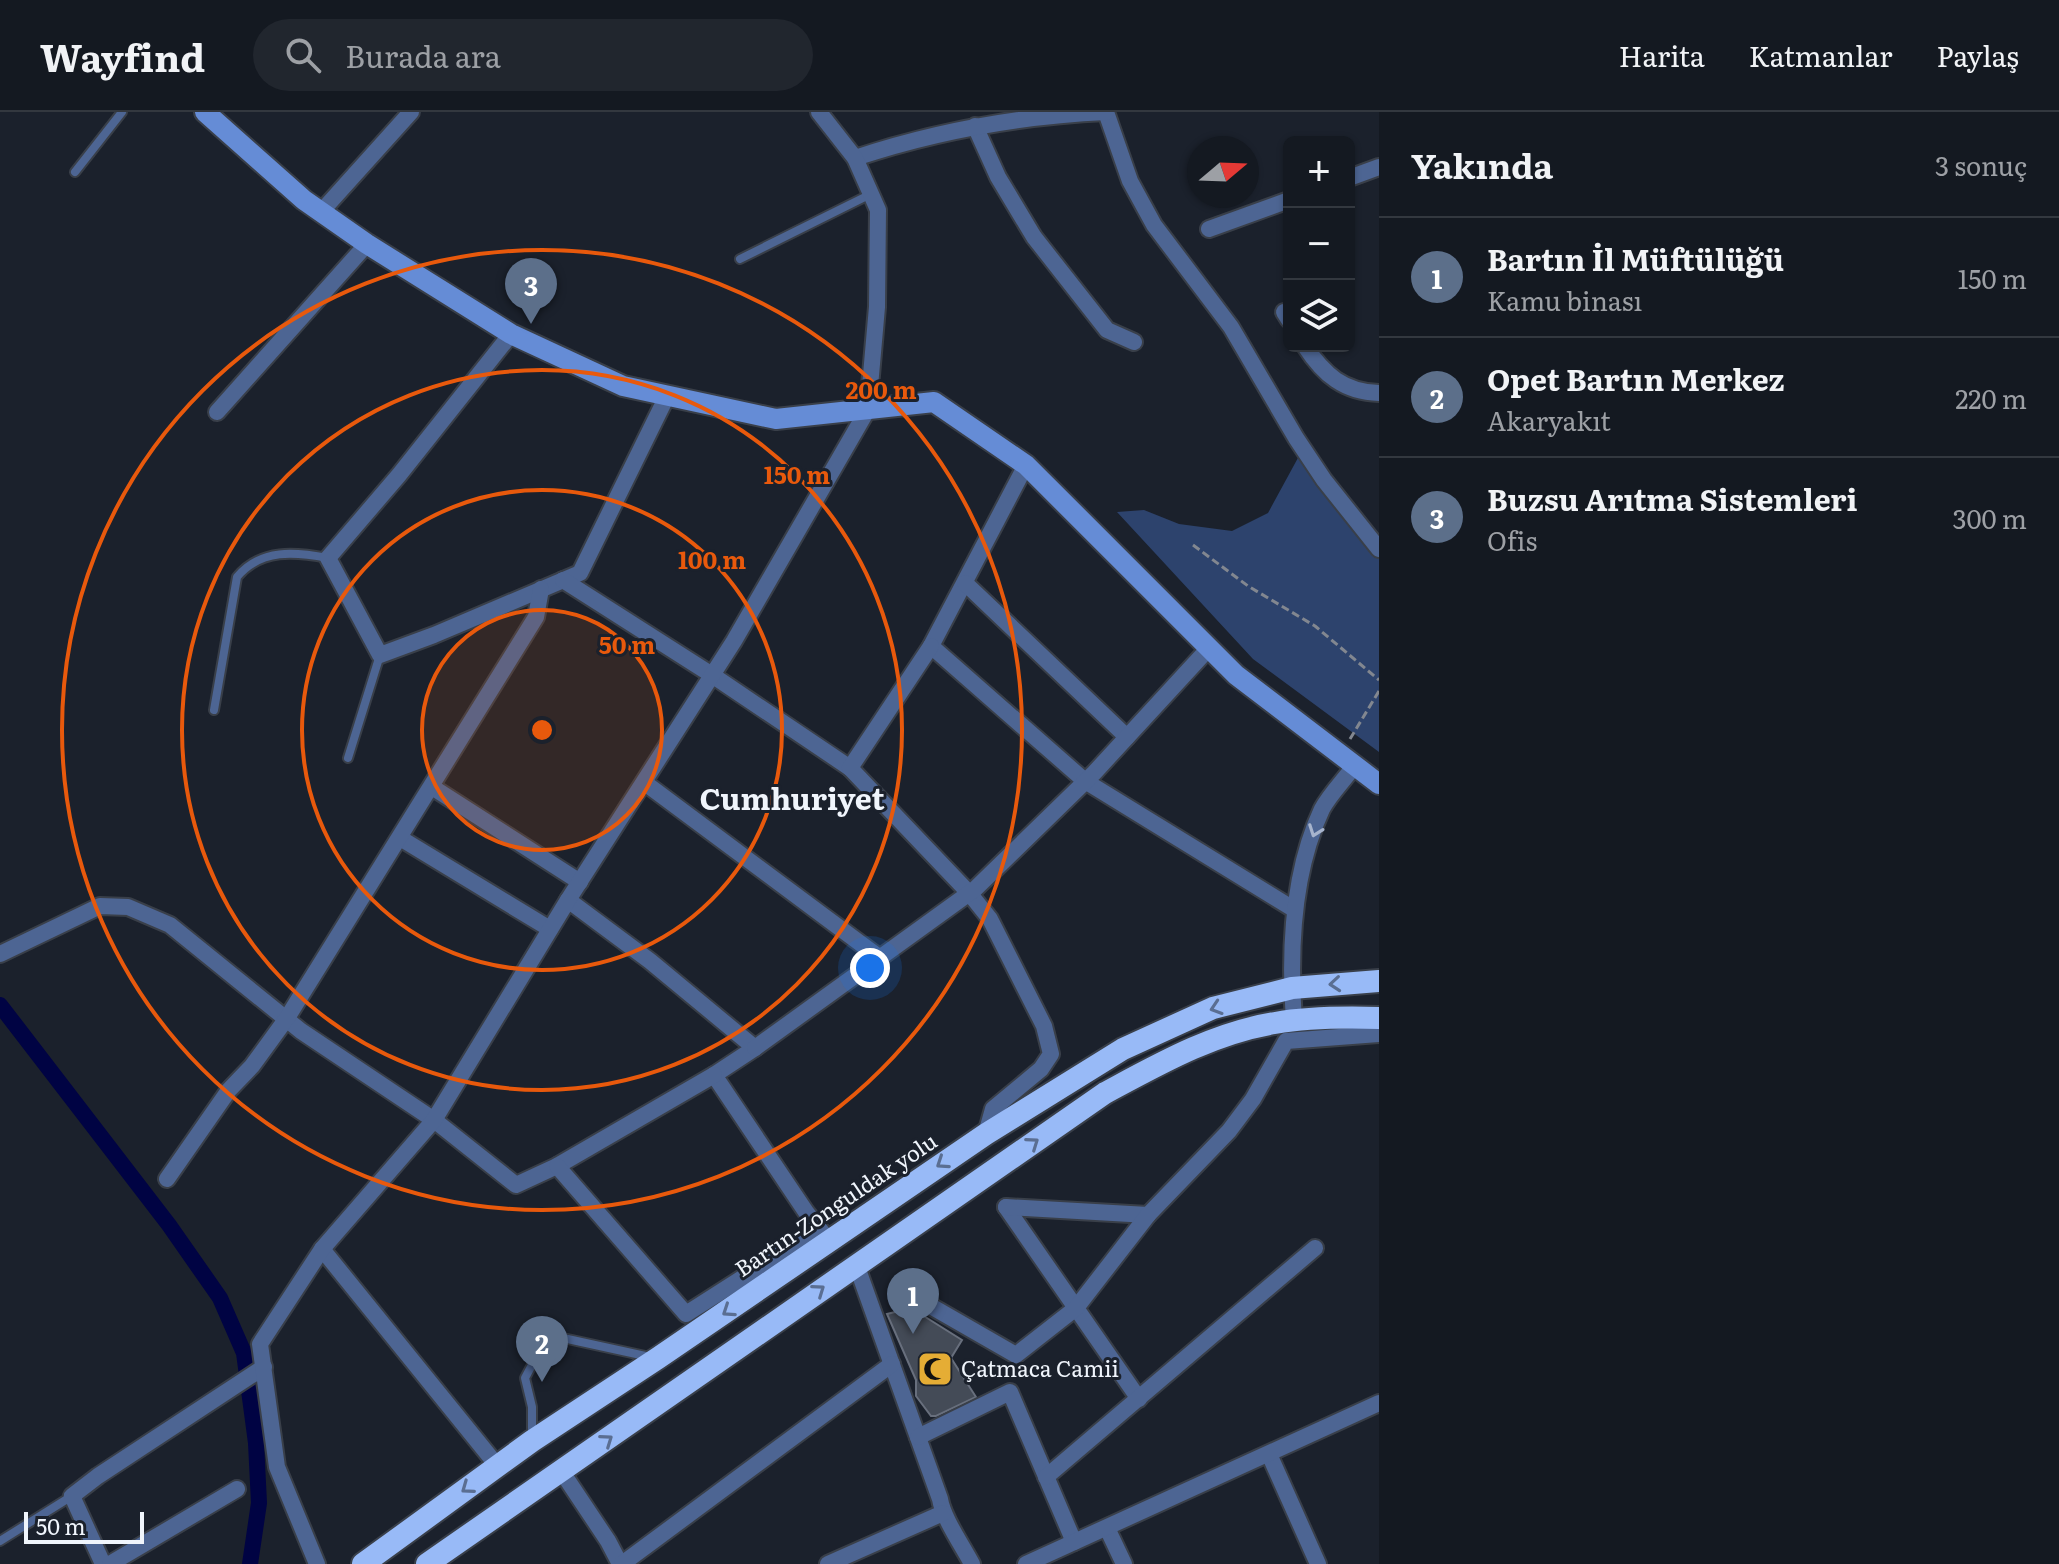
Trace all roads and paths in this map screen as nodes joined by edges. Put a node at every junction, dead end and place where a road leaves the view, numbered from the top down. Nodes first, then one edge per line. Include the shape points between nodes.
1 (122, 112) edge
2 (205, 112) edge
3 (411, 112) edge
4 (819, 112) edge
5 (1106, 112) edge
6 (975, 126) junction
7 (855, 158) junction
8 (1379, 167) edge
9 (75, 172) dead end
10 (1355, 176) edge
11 (871, 194) junction
12 (1283, 202) edge
13 (321, 212) junction
14 (1209, 229) dead end
15 (367, 244) junction
16 (740, 259) dead end
17 (511, 334) junction
18 (1134, 342) dead end
19 (1309, 352) edge
20 (1379, 393) edge
21 (667, 396) junction
22 (868, 409) junction
23 (217, 412) dead end
24 (1026, 465) junction
25 (1193, 545) dead end
26 (1379, 549) edge
27 (328, 558) junction
28 (563, 580) junction
29 (965, 583) junction
30 (541, 589) junction
31 (931, 646) junction
32 (1209, 648) junction
33 (380, 655) junction
34 (712, 675) junction
35 (1379, 680) edge
36 (1379, 691) edge
37 (214, 710) dead end
38 (1127, 737) junction
39 (348, 758) dead end
40 (1348, 760) junction
41 (850, 768) junction
42 (1085, 781) junction
43 (645, 783) junction
44 (1379, 784) edge
45 (432, 787) junction
46 (400, 838) junction
47 (580, 882) junction
48 (970, 894) junction
49 (568, 900) junction
50 (1295, 910) junction
51 (550, 929) junction
52 (0, 954) edge
53 (880, 958) junction
54 (1379, 981) edge
55 (1292, 988) junction
56 (287, 1018) junction
57 (1379, 1018) edge
58 (1294, 1021) junction
59 (1379, 1034) edge
60 (755, 1048) junction
61 (714, 1075) junction
62 (434, 1120) junction
63 (986, 1134) junction
64 (557, 1166) junction
65 (167, 1179) dead end
66 (1148, 1215) junction
67 (824, 1235) junction
68 (1315, 1248) dead end
69 (322, 1249) junction
70 (856, 1264) junction
71 (901, 1289) dead end
72 (1076, 1308) junction
73 (658, 1358) junction
74 (892, 1364) junction
75 (263, 1367) junction
76 (1139, 1399) junction
77 (1379, 1403) edge
78 (918, 1437) junction
79 (532, 1441) junction
80 (1269, 1454) junction
81 (491, 1458) dead end
82 (562, 1472) junction
83 (1046, 1477) junction
84 (237, 1489) dead end
85 (72, 1496) junction
86 (943, 1513) junction
87 (1107, 1528) junction
88 (0, 1541) edge
89 (1074, 1542) junction
90 (103, 1564) edge
91 (110, 1564) edge
92 (317, 1564) edge
93 (363, 1564) edge
94 (427, 1564) edge
95 (621, 1564) edge
96 (828, 1564) edge
97 (972, 1564) edge
98 (1026, 1564) edge
99 (1124, 1564) edge
100 (1318, 1564) edge

1 - 9 lane
2 - 13 main road
3 - 13 street
4 - 7 street
5 - 6 street
5 - 26 street via 1130,181 1154,225 1231,327 1317,470
6 - 7 street
6 - 18 street via 1034,237 1107,330
7 - 11 street
8 - 10 street
11 - 16 lane
11 - 22 street via 878,210
12 - 14 street
13 - 15 main road
15 - 17 main road
15 - 23 street
17 - 21 main road via 623,386
17 - 27 street
19 - 20 street via 1333,379 1354,390
21 - 22 main road via 776,419
21 - 28 street via 580,573
22 - 24 main road via 934,402
22 - 34 street
24 - 29 street
24 - 32 main road
25 - 35 path via 1315,626
27 - 33 street
27 - 37 lane via 293,552 268,557 237,577
28 - 30 street
28 - 34 street
29 - 31 street
29 - 38 street
30 - 33 street
30 - 45 street via 536,617
31 - 41 street
31 - 42 street
32 - 38 street
32 - 40 main road via 1236,675
33 - 39 lane
34 - 41 street
34 - 43 street
36 - 40 path
38 - 42 street
40 - 44 main road
40 -> 50 street via 1307,852
41 - 48 street
42 - 48 street
42 - 50 street
43 - 47 street
43 - 53 street
45 - 46 street
45 - 47 street
46 - 51 street
46 - 56 street
47 - 49 street
48 - 53 street
48 - 63 street via 990,919 1044,1026 1051,1054 1041,1069 993,1109
49 - 51 street
49 - 60 street
50 - 55 street
51 - 62 street
52 - 56 street via 100,906 128,907 170,925
53 - 60 street
54 -> 55 highway, Bartın-Zonguldak yolu
55 - 58 street
55 -> 63 highway, Bartın-Zonguldak yolu via 1213,1008 1123,1049
56 - 62 street
56 - 65 street
57 - 58 highway
70 -> 58 highway via 1105,1093 1177,1054 1233,1034
59 - 66 street via 1286,1041 1229,1131
60 - 61 street
61 - 64 street
61 - 67 street
62 - 64 street via 516,1185
62 - 69 street
63 -> 67 highway, Bartın-Zonguldak yolu
64 - 67 street via 686,1314
66 - 72 street
66 - 72 street via 1006,1207
67 -> 73 highway, Bartın-Zonguldak yolu
68 - 76 street
69 - 75 street via 260,1344
69 - 81 street
70 - 74 street
82 -> 70 highway
71 - 72 street via 1016,1355
72 - 76 street
73 - 79 highway, Bartın-Zonguldak yolu
73 - 79 lane via 563,1338 539,1352 525,1378
74 - 78 street
74 - 95 street
75 - 85 street
75 - 92 street via 277,1467
76 - 83 street
77 - 80 street
78 - 83 street via 1010,1392
78 - 86 street
79 -> 93 highway, Bartın-Zonguldak yolu
80 - 87 street
80 - 100 street
82 - 94 highway
82 - 95 street
83 - 89 street
84 - 91 street
85 - 88 lane
85 - 90 street
86 - 96 street
86 - 97 street
87 - 89 street
87 - 99 street
89 - 98 street

